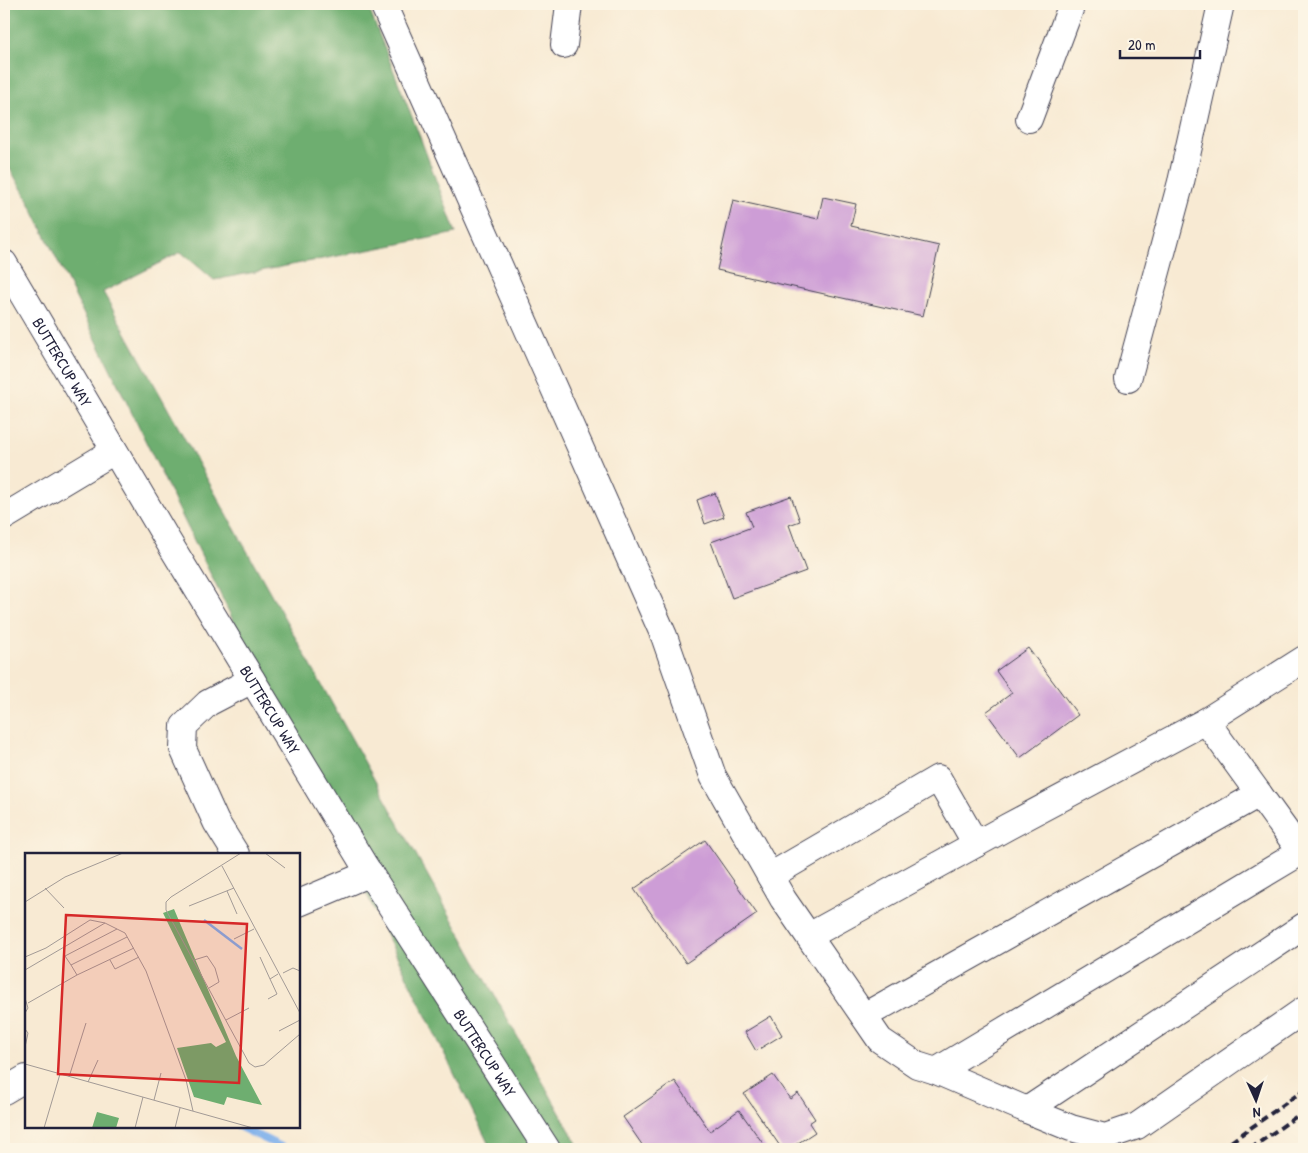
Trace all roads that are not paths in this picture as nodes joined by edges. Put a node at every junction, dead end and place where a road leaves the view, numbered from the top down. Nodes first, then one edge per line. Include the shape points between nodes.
1 (383, 4) edge
2 (569, 4) edge
3 (1072, 4) edge
4 (1222, 4) edge
5 (564, 45) dead end
6 (1029, 119) dead end
7 (4, 263) edge
8 (1128, 379) dead end
9 (114, 451) junction
10 (4, 517) edge
11 (1304, 659) edge
12 (252, 680) junction
13 (1206, 720) junction
14 (1259, 794) junction
15 (976, 844) junction
16 (235, 853) edge
17 (370, 874) junction
18 (770, 876) junction
19 (300, 903) edge
20 (1304, 926) edge
21 (809, 936) junction
22 (1304, 1010) edge
23 (864, 1016) junction
24 (936, 1070) junction
25 (25, 1079) edge
26 (4, 1091) edge
27 (1027, 1110) junction
28 (547, 1149) edge

1 - 18 street via 664,636 713,776
2 - 5 street
3 - 6 street
4 - 8 street via 1181,182
7 - 9 street, BUTTERCUP WAY
9 - 10 street
9 - 12 street, BUTTERCUP WAY
11 - 13 street
12 - 16 street via 208,703 184,726 183,748 216,822
12 - 17 street, BUTTERCUP WAY
13 - 14 street
13 - 15 street
14 - 23 street
14 - 24 street via 1301,852
15 - 18 street via 938,778
15 - 21 street
17 - 19 street
17 - 28 street, BUTTERCUP WAY
18 - 21 street
20 - 27 street
21 - 23 street
22 - 27 street via 1136,1126 1105,1137 1071,1128
23 - 24 street via 880,1040 917,1065
24 - 27 street
25 - 26 street

